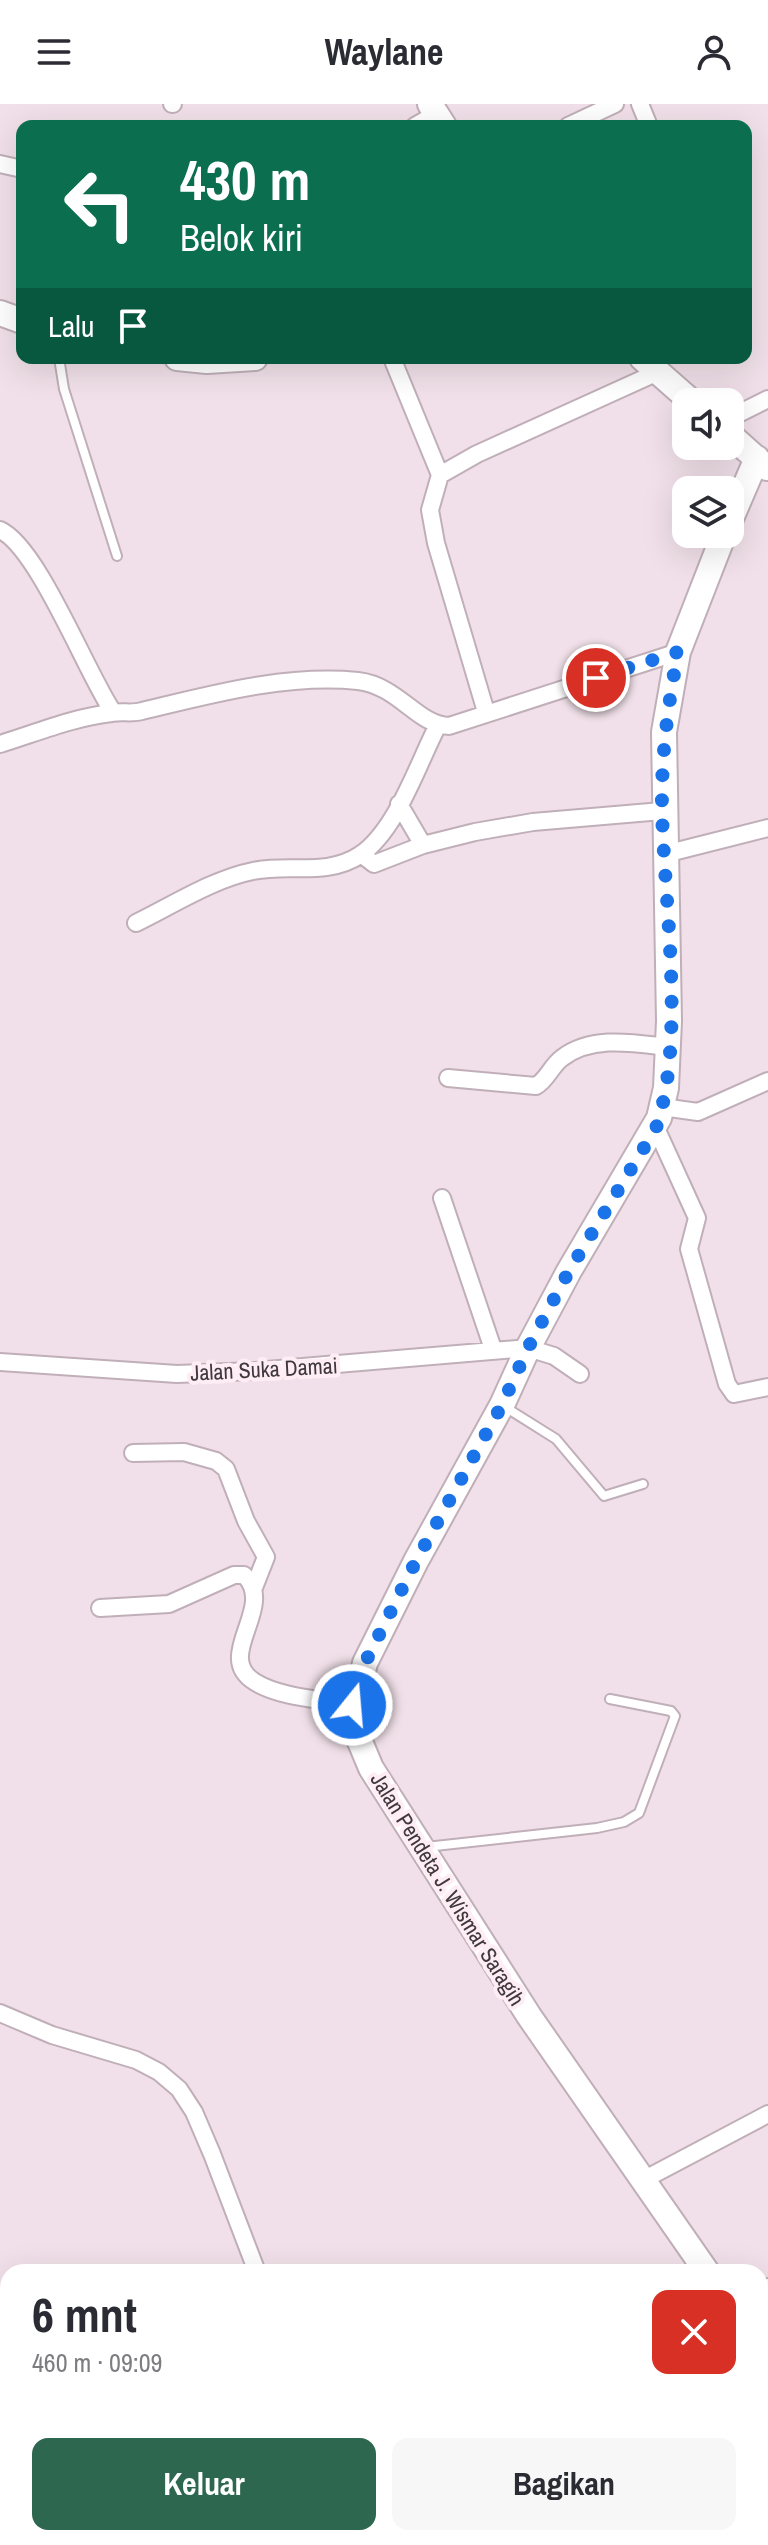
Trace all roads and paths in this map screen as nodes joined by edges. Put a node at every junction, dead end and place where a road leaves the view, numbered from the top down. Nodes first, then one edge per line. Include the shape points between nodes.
1 (615, 104) edge
2 (581, 120) edge
3 (60, 364) edge
4 (394, 364) edge
5 (650, 365) edge
6 (676, 388) edge
7 (768, 399) edge
8 (744, 411) edge
9 (744, 448) edge
10 (762, 464) edge
11 (440, 475) junction
12 (744, 496) edge
13 (0, 530) edge
14 (719, 548) edge
15 (117, 556) dead end
16 (678, 652) junction
17 (113, 712) junction
18 (486, 712) junction
19 (438, 725) junction
20 (0, 744) edge
21 (399, 804) junction
22 (662, 811) junction
23 (768, 828) edge
24 (423, 845) junction
25 (361, 854) junction
26 (665, 854) junction
27 (136, 923) dead end
28 (668, 1047) junction
29 (448, 1078) dead end
30 (768, 1081) edge
31 (659, 1117) junction
32 (442, 1198) dead end
33 (528, 1348) junction
34 (493, 1349) junction
35 (0, 1362) edge
36 (580, 1374) dead end
37 (768, 1387) edge
38 (502, 1405) junction
39 (133, 1453) dead end
40 (643, 1484) dead end
41 (253, 1590) junction
42 (100, 1608) dead end
43 (610, 1699) dead end
44 (352, 1705) junction
45 (421, 1848) junction
46 (0, 2013) edge
47 (768, 2114) edge
48 (645, 2179) junction
49 (254, 2264) edge
50 (702, 2264) edge

1 - 2 street
3 - 15 lane
4 - 11 street
5 - 6 street
5 - 11 street
7 - 8 street
9 - 10 street
10 - 12 street
11 - 18 street via 430,510 436,543
13 - 17 street via 18,542
14 - 16 street, Jalan Pendeta J. Wismar Saragih
16 - 18 street
16 - 22 street, Jalan Pendeta J. Wismar Saragih via 664,732
17 - 19 street via 139,712 223,690 339,680 380,686
17 - 20 street
18 - 19 street
19 - 21 street
21 - 24 street
21 - 25 street
22 - 24 street via 533,822
22 - 26 street, Jalan Pendeta J. Wismar Saragih
23 - 26 street
24 - 25 street via 383,864
25 - 27 street via 318,870 255,870 232,877
26 - 28 street, Jalan Pendeta J. Wismar Saragih
28 - 29 street via 611,1041 589,1047 567,1054 536,1086
28 - 31 street, Jalan Pendeta J. Wismar Saragih
30 - 31 street via 698,1112
31 - 33 street, Jalan Pendeta J. Wismar Saragih
31 - 37 street via 697,1218 689,1249 727,1384 734,1394
32 - 34 street
33 - 34 street, Jalan Suka Damai
33 - 36 street via 554,1356
33 - 38 street, Jalan Pendeta J. Wismar Saragih
34 - 35 street, Jalan Suka Damai via 193,1373
38 - 40 lane via 556,1439 604,1496
38 - 44 street, Jalan Pendeta J. Wismar Saragih via 386,1619
39 - 41 street via 204,1455 226,1469 266,1557
41 - 42 street via 244,1575 234,1575 169,1604
41 - 44 street via 256,1602 239,1654 244,1672 273,1690
43 - 45 lane via 675,1716 639,1813 597,1828
44 - 45 street, Jalan Pendeta J. Wismar Saragih via 357,1742
45 - 48 street, Jalan Pendeta J. Wismar Saragih via 529,2016
46 - 49 street via 136,2060 179,2089 212,2154
47 - 48 street
48 - 50 street, Jalan Pendeta J. Wismar Saragih

